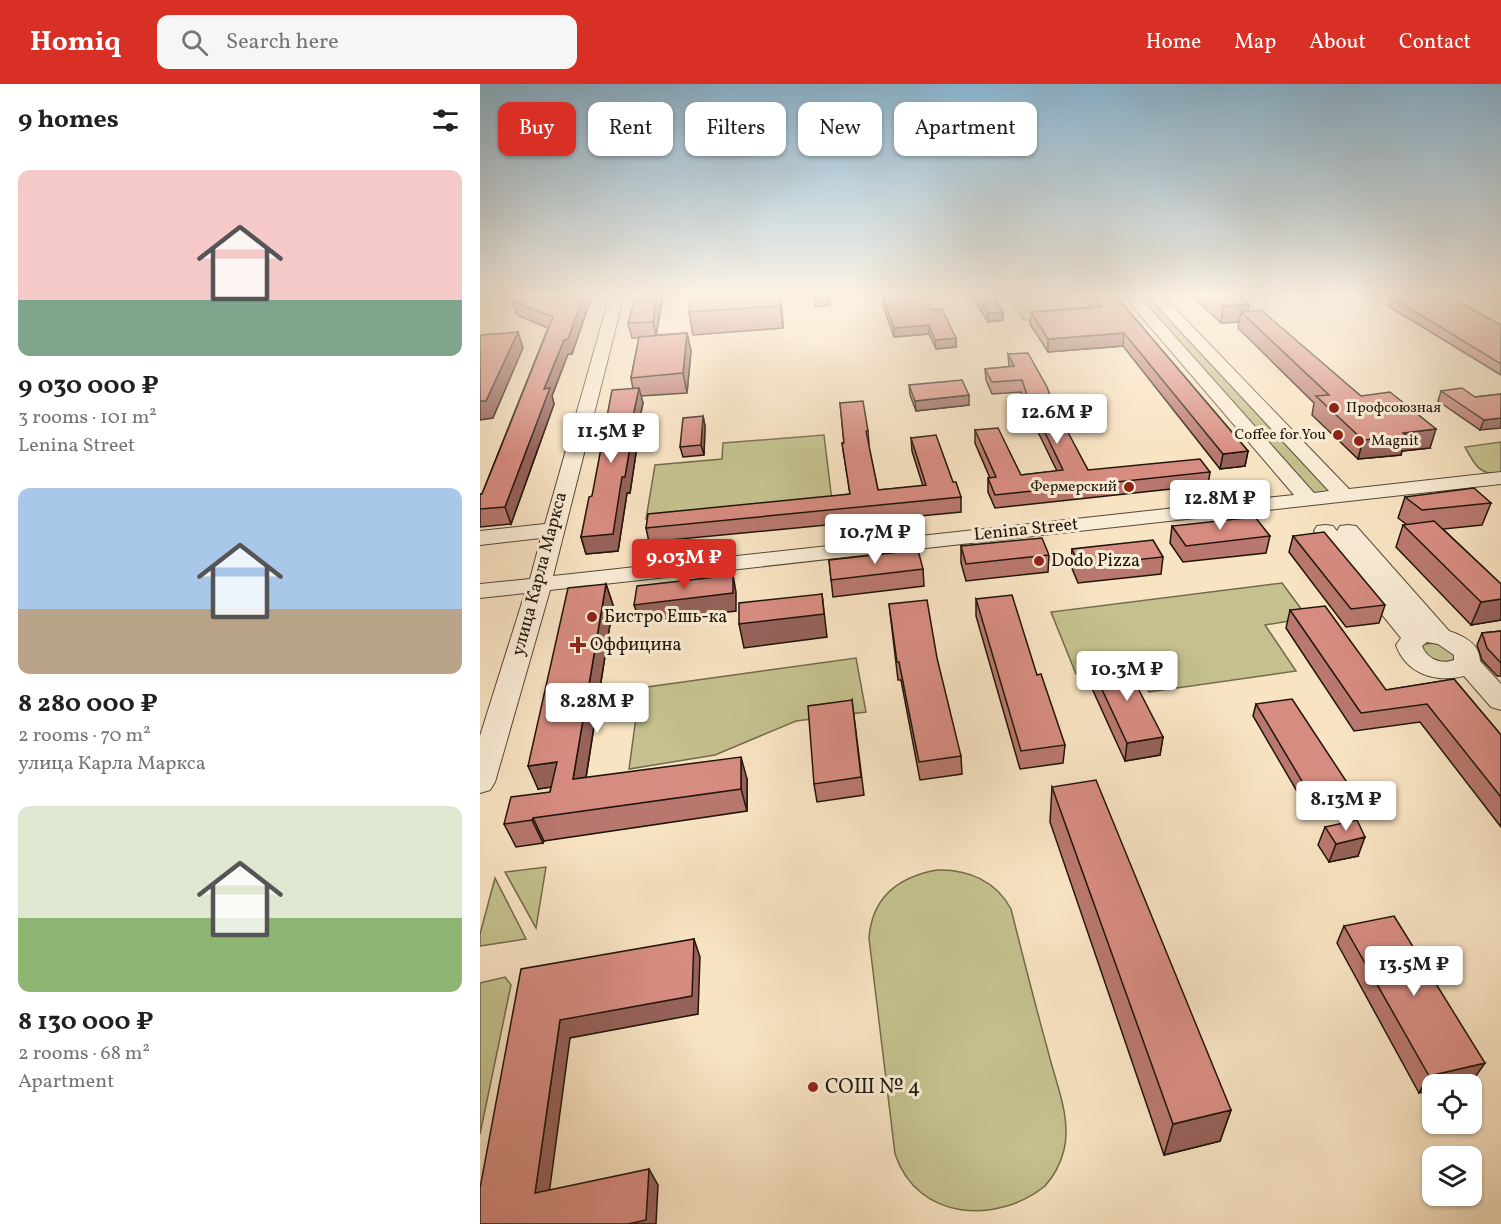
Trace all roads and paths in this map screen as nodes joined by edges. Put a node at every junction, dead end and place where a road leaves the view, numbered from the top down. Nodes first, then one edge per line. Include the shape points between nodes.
1 (602, 348) edge
2 (1177, 348) edge
3 (1205, 348) edge
4 (1501, 478) edge
5 (1344, 495) junction
6 (1308, 498) junction
7 (552, 530) junction
8 (1325, 531) edge
9 (1348, 531) dead end
10 (480, 538) edge
11 (539, 584) junction
12 (480, 591) edge
13 (1440, 636) junction
14 (1415, 638) junction
15 (1456, 667) junction
16 (1494, 711) edge
17 (480, 782) edge

1 - 7 street, улица Карла Маркса
2 - 6 street
3 - 5 street
4 - 5 street, Lenina Street
5 - 6 street, Lenina Street
6 - 11 street, Lenina Street
7 - 10 street
7 - 11 street, улица Карла Маркса
8 - 14 street
9 - 13 street
11 - 12 street, Lenina Street
11 - 17 street, улица Карла Маркса
13 - 14 street
13 - 15 street via 1467,653
14 - 15 street via 1409,645 1422,663
15 - 16 street

